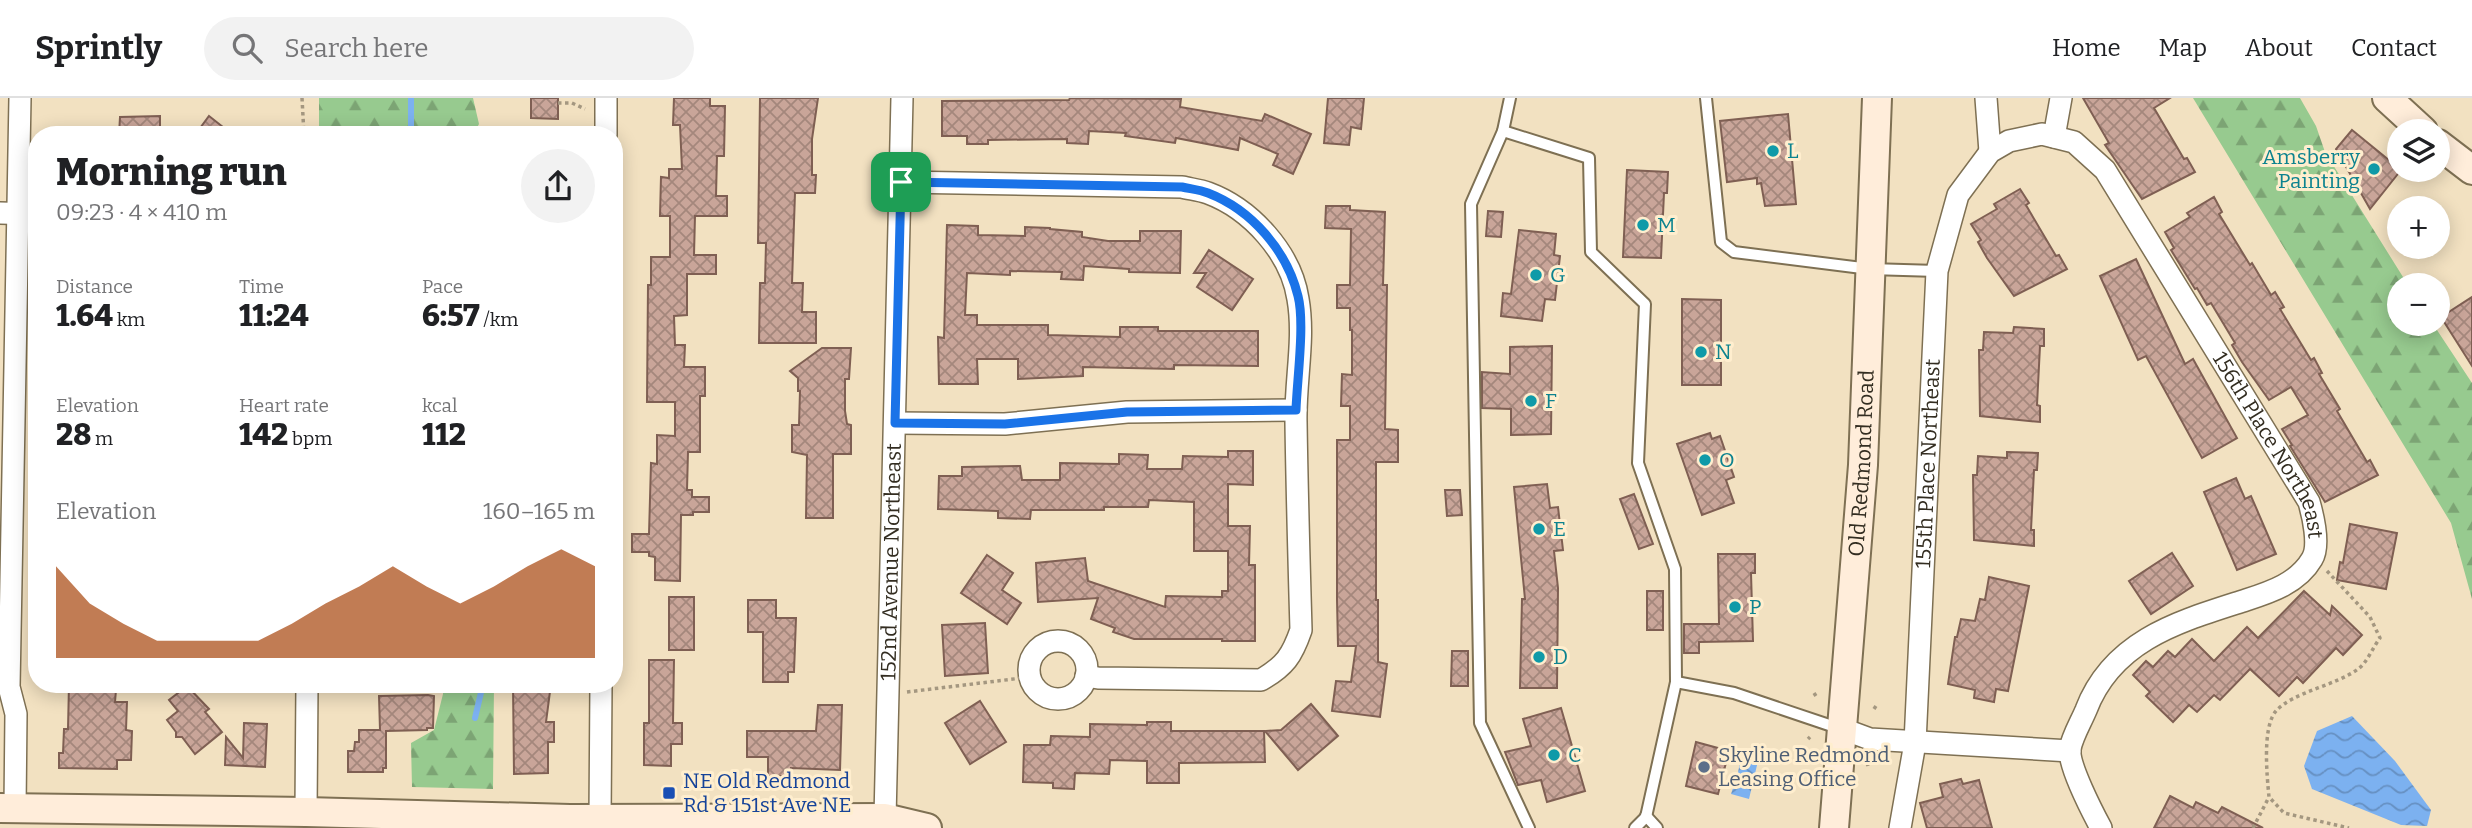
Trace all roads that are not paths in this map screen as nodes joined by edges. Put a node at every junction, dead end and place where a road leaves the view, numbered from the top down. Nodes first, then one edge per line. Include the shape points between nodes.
1 (20, 98) edge
2 (606, 98) edge
3 (902, 98) edge
4 (1510, 98) edge
5 (1706, 98) edge
6 (1877, 98) edge
7 (1986, 98) edge
8 (2061, 98) edge
9 (2388, 98) edge
10 (2410, 119) edge
11 (606, 126) edge
12 (1503, 131) junction
13 (2025, 137) joint
14 (2054, 137) junction
15 (1990, 152) junction
16 (2450, 153) edge
17 (2472, 170) edge
18 (901, 182) junction
19 (18, 214) edge
20 (1870, 269) junction
21 (1937, 271) junction
22 (1296, 410) junction
23 (895, 423) junction
24 (1086, 676) junction
25 (6, 679) edge
26 (1676, 682) junction
27 (307, 693) edge
28 (601, 693) edge
29 (0, 708) edge
30 (1843, 729) junction
31 (1915, 743) junction
32 (2070, 751) junction
33 (7, 808) edge
34 (306, 812) junction
35 (1646, 816) junction
36 (885, 818) junction
37 (600, 820) junction
38 (769, 824) edge
39 (927, 828) edge
40 (1529, 828) edge
41 (1635, 828) edge
42 (1657, 828) edge
43 (1834, 828) edge
44 (1900, 828) edge
45 (2101, 828) edge

1 - 19 street
2 - 11 street
3 - 18 street, 152nd Avenue Northeast
4 - 12 lane
5 - 20 lane via 1721,242 1734,252
6 - 20 main road, Old Redmond Road
7 - 15 street
8 - 14 street
9 - 10 main road
12 - 26 lane via 1589,158 1591,252 1645,304 1638,463 1675,569
12 - 40 lane via 1471,204 1480,723
13 - 14 street, 156th Place Northeast
13 - 15 street, 155th Place Northeast
14 - 32 street, 156th Place Northeast via 2074,142 2105,170 2309,502 2315,522 2314,557 2298,575 2274,591 2171,627 2131,648 2091,697
15 - 21 street, 155th Place Northeast via 1958,195
16 - 17 main road
18 - 22 street via 1182,187 1209,193 1232,206 1259,227 1278,251 1298,297
18 - 23 street, 152nd Avenue Northeast
19 - 25 street
20 - 21 lane
20 - 30 main road, Old Redmond Road via 1863,466
21 - 31 street, 155th Place Northeast
22 - 23 street via 1127,412 1005,424
22 - 24 street via 1301,630 1293,653 1261,680
23 - 36 street, 152nd Avenue Northeast
24 - 24 street via 1080,689 1064,698 1045,696 1030,677 1030,664 1040,648 1057,641 1082,653
25 - 29 street
25 - 33 street via 16,714
26 - 30 lane via 1734,693
26 - 35 lane
27 - 34 street
28 - 37 street
30 - 31 street via 1870,739
30 - 43 main road, Old Redmond Road
31 - 32 street
31 - 44 street, 155th Place Northeast
32 - 45 street via 2085,799
33 - 34 main road
34 - 37 main road
35 - 41 lane
35 - 42 lane
36 - 38 main road
36 - 39 main road
37 - 38 main road

